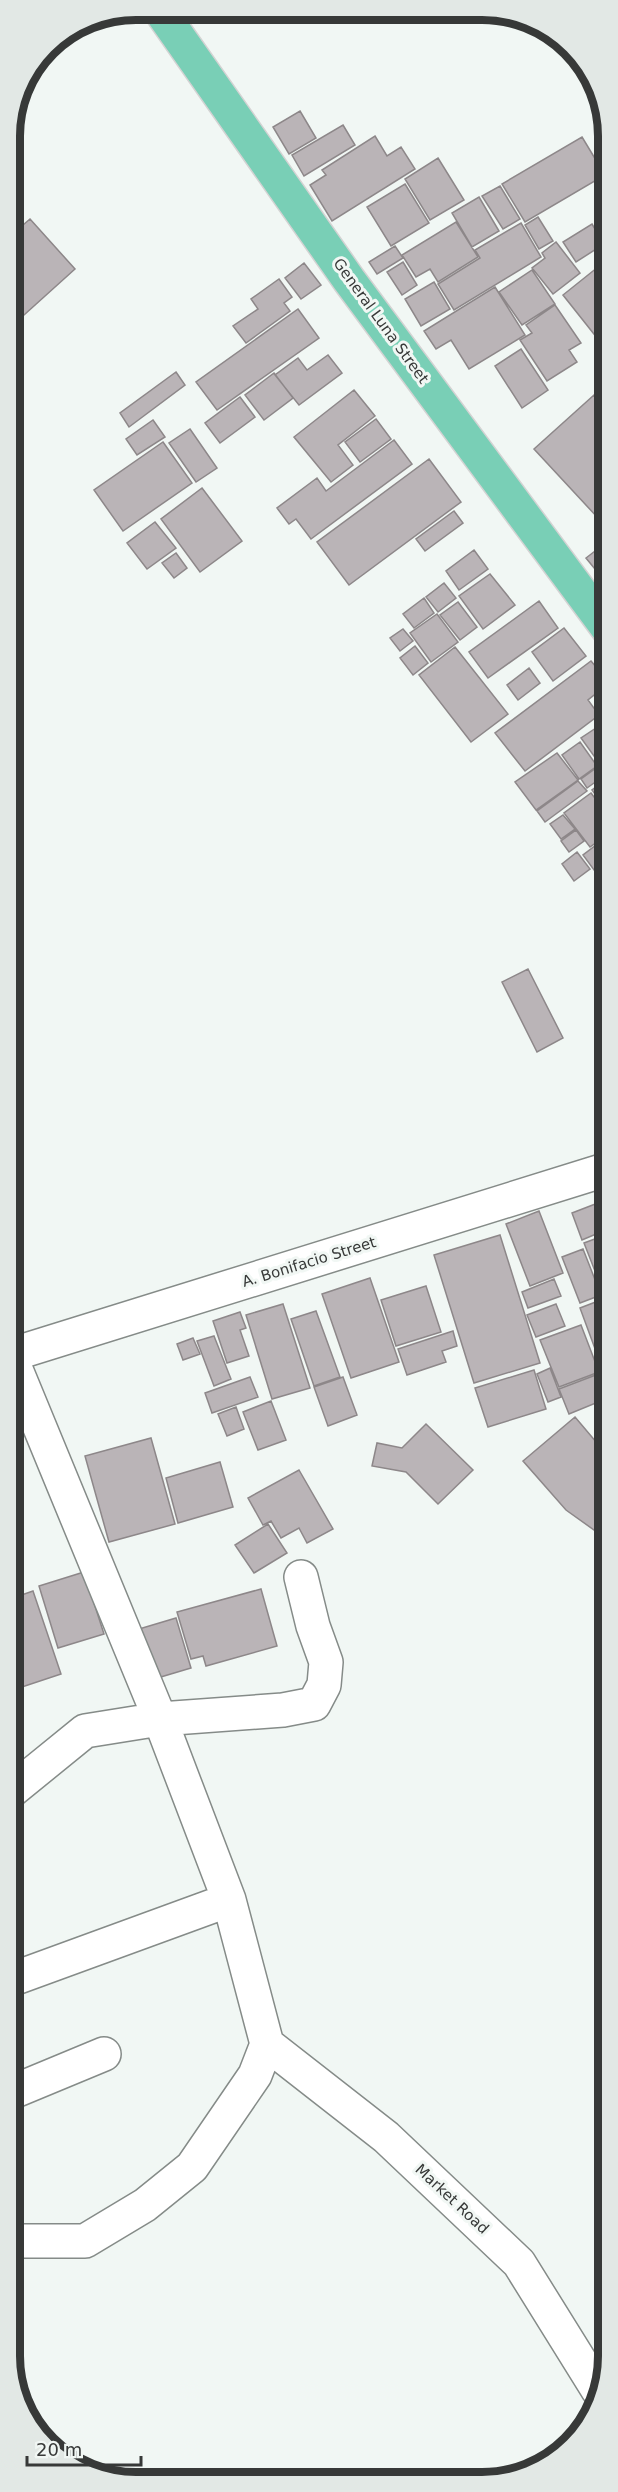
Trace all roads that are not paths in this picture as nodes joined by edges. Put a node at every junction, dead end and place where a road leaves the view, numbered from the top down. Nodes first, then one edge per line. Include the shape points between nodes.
1 (167, 20) edge
2 (598, 615) edge
3 (598, 1172) edge
4 (20, 1352) edge
5 (20, 1379) edge
6 (301, 1577) dead end
7 (160, 1719) junction
8 (20, 1784) edge
9 (229, 1900) junction
10 (20, 1976) edge
11 (267, 2044) junction
12 (104, 2054) dead end
13 (20, 2089) edge
14 (20, 2241) edge
15 (595, 2386) edge

1 - 2 main road, General Luna Street via 350,280
3 - 4 street, A. Bonifacio Street
5 - 7 street
6 - 7 street via 326,1662 324,1685 314,1704 284,1710
7 - 8 street via 85,1731
7 - 9 street
9 - 10 street
9 - 11 street
11 - 14 street via 255,2075 192,2167 145,2205 85,2241
11 - 15 street, Market Road via 386,2137 519,2263
12 - 13 street

